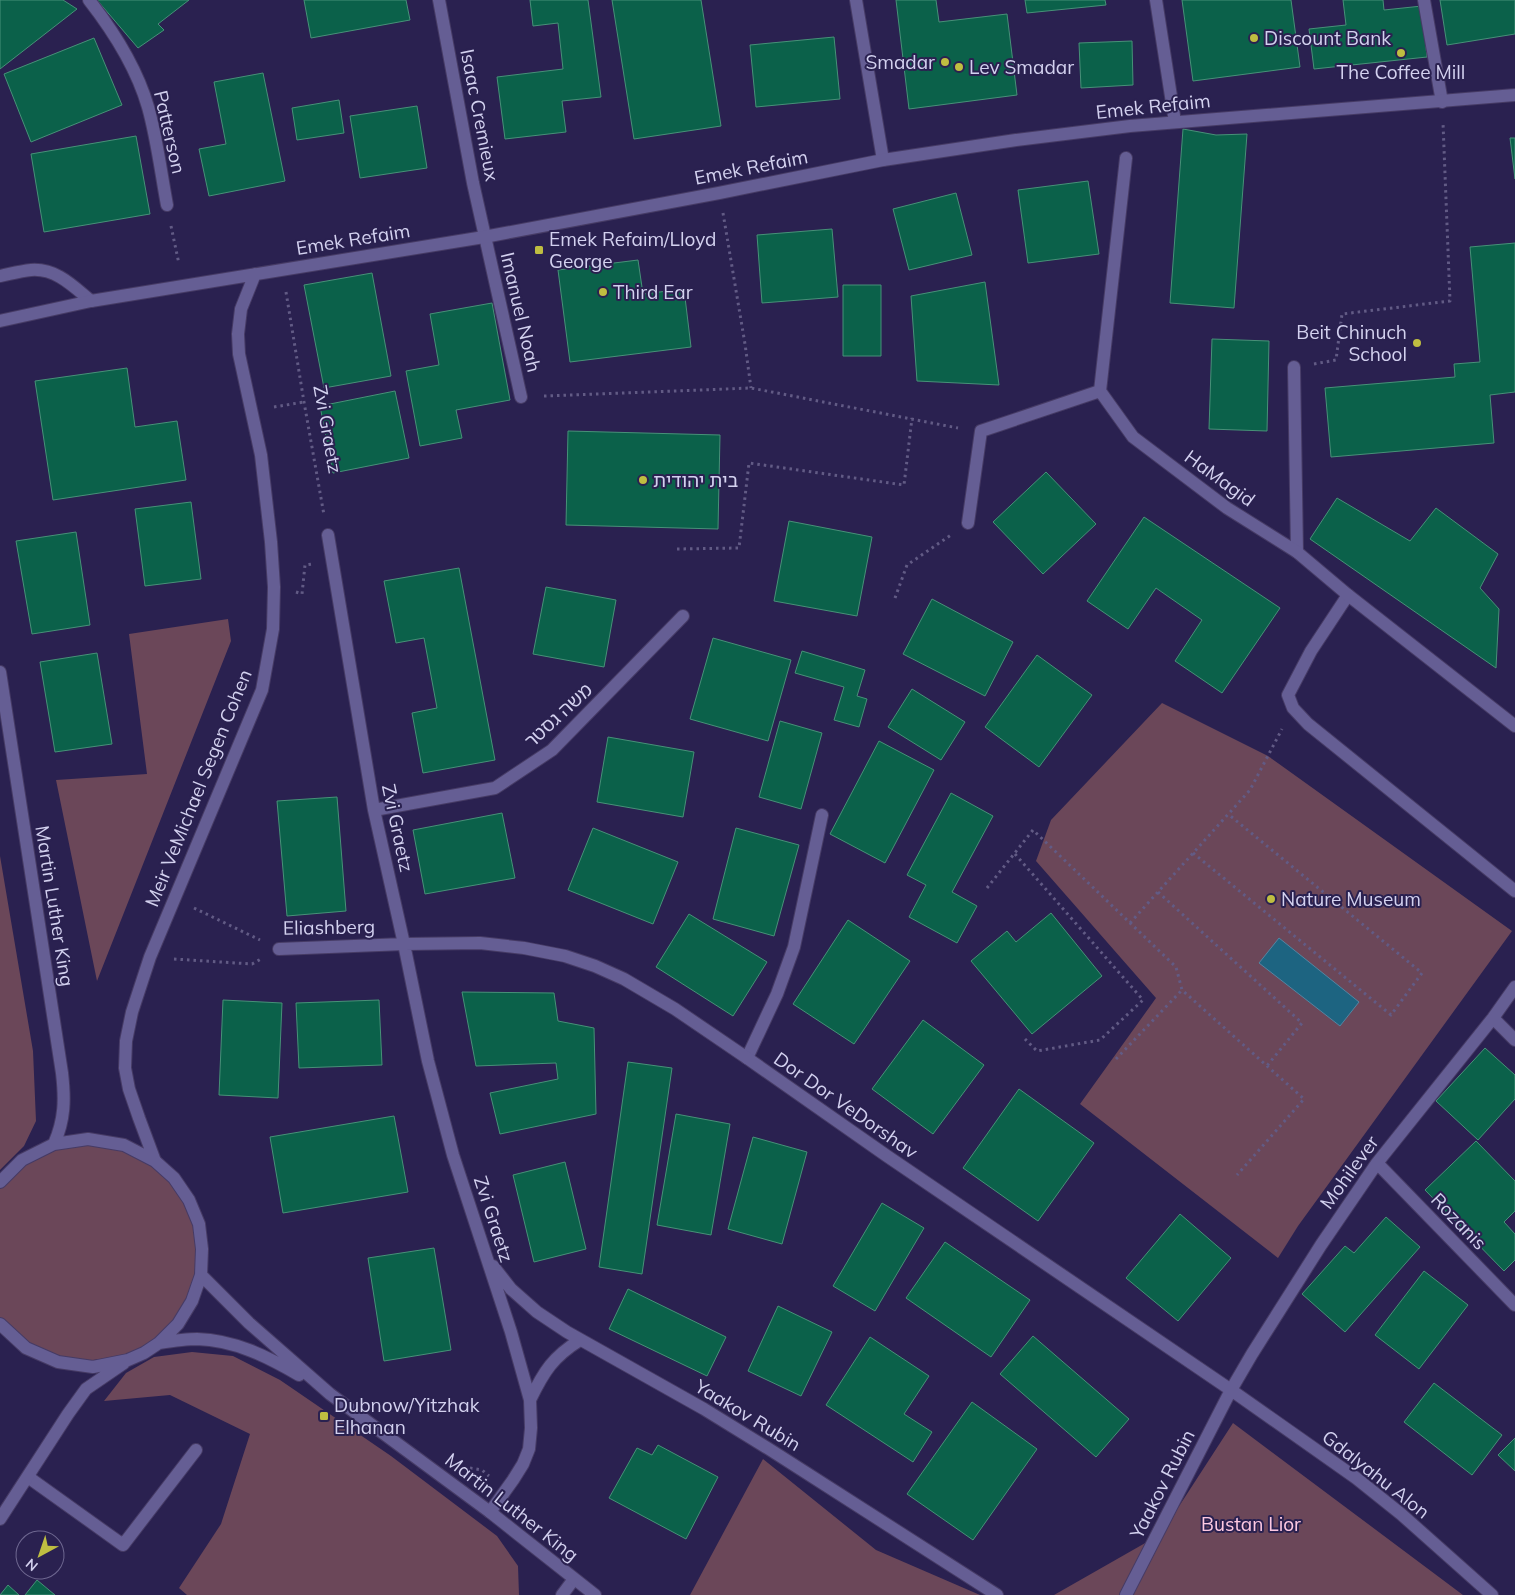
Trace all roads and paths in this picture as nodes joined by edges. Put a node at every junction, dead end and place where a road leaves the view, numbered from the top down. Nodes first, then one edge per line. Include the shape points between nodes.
1 (89, 0) edge
2 (439, 0) edge
3 (856, 0) edge
4 (1156, 0) edge
5 (1424, 0) edge
6 (1515, 95) edge
7 (1442, 102) junction
8 (1175, 122) junction
9 (1126, 158) dead end
10 (882, 160) junction
11 (719, 193) junction
12 (167, 205) joint
13 (484, 236) junction
14 (255, 274) junction
15 (0, 276) edge
16 (184, 285) junction
17 (245, 297) junction
18 (91, 301) junction
19 (0, 321) edge
20 (1294, 367) joint
21 (751, 388) junction
22 (1100, 391) junction
23 (521, 397) joint
24 (304, 402) junction
25 (251, 410) junction
26 (912, 418) junction
27 (981, 431) junction
28 (968, 524) joint
29 (328, 535) joint
30 (677, 550) dead end
31 (1297, 552) junction
32 (305, 565) dead end
33 (302, 594) dead end
34 (1348, 596) junction
35 (895, 598) dead end
36 (683, 616) dead end
37 (0, 672) edge
38 (1293, 708) junction
39 (1515, 726) edge
40 (374, 810) junction
41 (1228, 814) junction
42 (822, 815) dead end
43 (1193, 853) junction
44 (1015, 854) junction
45 (987, 888) dead end
46 (1515, 890) edge
47 (1158, 892) junction
48 (175, 899) junction
49 (1130, 923) junction
50 (404, 944) junction
51 (279, 949) junction
52 (192, 961) dead end
53 (1515, 987) edge
54 (1182, 990) junction
55 (1493, 1018) junction
56 (1025, 1039) dead end
57 (1515, 1040) edge
58 (747, 1058) junction
59 (1116, 1059) dead end
60 (1266, 1067) junction
61 (54, 1144) junction
62 (155, 1161) junction
63 (1376, 1163) junction
64 (1237, 1175) dead end
65 (0, 1182) edge
66 (488, 1260) junction
67 (201, 1275) junction
68 (1515, 1305) edge
69 (0, 1324) edge
70 (580, 1340) junction
71 (159, 1343) junction
72 (128, 1360) junction
73 (1231, 1390) junction
74 (330, 1394) junction
75 (530, 1400) junction
76 (196, 1450) dead end
77 (28, 1477) junction
78 (490, 1512) junction
79 (0, 1519) edge
80 (574, 1579) junction
81 (562, 1595) edge
82 (595, 1595) edge
83 (997, 1595) edge
84 (1126, 1595) edge
85 (1492, 1595) edge

1 - 12 street, Patterson via 118,42 148,107
2 - 13 street, Isaac Cremieux
3 - 10 street
4 - 8 street
5 - 7 street
6 - 7 street, Emek Refaim
7 - 8 street, Emek Refaim
7 - 20 path via 1450,301 1342,314 1336,360
8 - 10 street, Emek Refaim via 1016,140
9 - 22 street
10 - 11 street, Emek Refaim
11 - 13 street, Emek Refaim
11 - 21 path
12 - 16 path
13 - 14 street, Emek Refaim
13 - 23 street, Imanuel Noah
14 - 16 street, Emek Refaim
14 - 17 street, Meir VeMichael Segen Cohen
15 - 18 street via 31,270 50,271
16 - 18 street, Emek Refaim
17 - 24 path, Zvi Graetz via 286,292
17 - 25 street, Meir VeMichael Segen Cohen via 239,317 239,354
18 - 19 street, Emek Refaim
20 - 31 street
21 - 23 path
21 - 26 path
22 - 27 street
22 - 31 street, HaMagid via 1133,437 1227,508
24 - 25 path
24 - 29 path, Zvi Graetz
25 - 48 street, Meir VeMichael Segen Cohen via 261,455 271,542 272,629 262,690
26 - 27 path
26 - 30 path via 904,485 748,463 739,548
27 - 28 street
28 - 35 path via 907,565
29 - 40 street, Zvi Graetz
31 - 34 street, HaMagid
32 - 33 path
34 - 38 street via 1311,651 1288,695
34 - 39 street, HaMagid
36 - 40 street, משה גסטר via 552,750 495,788
37 - 61 street, Martin Luther King via 62,1073 63,1117
38 - 41 path via 1250,790
38 - 46 street via 1308,724
40 - 50 street, Zvi Graetz
41 - 43 path
41 - 43 path via 1422,973 1390,1015
42 - 58 street via 794,947 777,994
43 - 47 path
44 - 45 path
44 - 49 path via 1034,830
44 - 56 path via 1143,1000 1100,1040 1038,1051
47 - 49 path
47 - 60 path via 1302,1023
48 - 51 path, Eliashberg
48 - 62 street, Meir VeMichael Segen Cohen via 150,957 126,1041 125,1068 129,1089
49 - 54 path via 1176,967
50 - 51 street, Eliashberg
50 - 58 street, Dor Dor VeDorshav via 480,943 565,956 624,979
50 - 66 street, Zvi Graetz via 430,1071 453,1156
51 - 52 path via 252,964
53 - 55 street, Mohilever
54 - 59 path
54 - 60 path
55 - 57 street
55 - 63 street, Mohilever
58 - 73 street, Dor Dor VeDorshav
60 - 64 path via 1304,1099
61 - 62 street via 88,1139 124,1145
61 - 65 street via 22,1160
62 - 67 street via 174,1178 189,1200 199,1224
63 - 68 street, Rozanis
63 - 73 street, Mohilever via 1315,1253
66 - 70 street, Yaakov Rubin via 511,1289 537,1312
66 - 75 street, Zvi Graetz
67 - 71 street via 192,1301 178,1324
67 - 74 street, Martin Luther King via 249,1323
69 - 72 street via 26,1348 58,1362 93,1367
70 - 75 street, Zvi Graetz via 551,1363
70 - 83 street, Yaakov Rubin via 704,1409
71 - 72 street
71 - 74 street, Martin Luther King via 198,1339 253,1351
72 - 77 street via 86,1389
73 - 84 street, Yaakov Rubin
73 - 85 street, Gdalyahu Alon via 1356,1478
74 - 78 street, Martin Luther King
75 - 78 street, Zvi Graetz via 529,1449 514,1480
76 - 77 street via 123,1545
77 - 79 street
78 - 80 street, Martin Luther King
80 - 81 street
80 - 82 street, Martin Luther King

